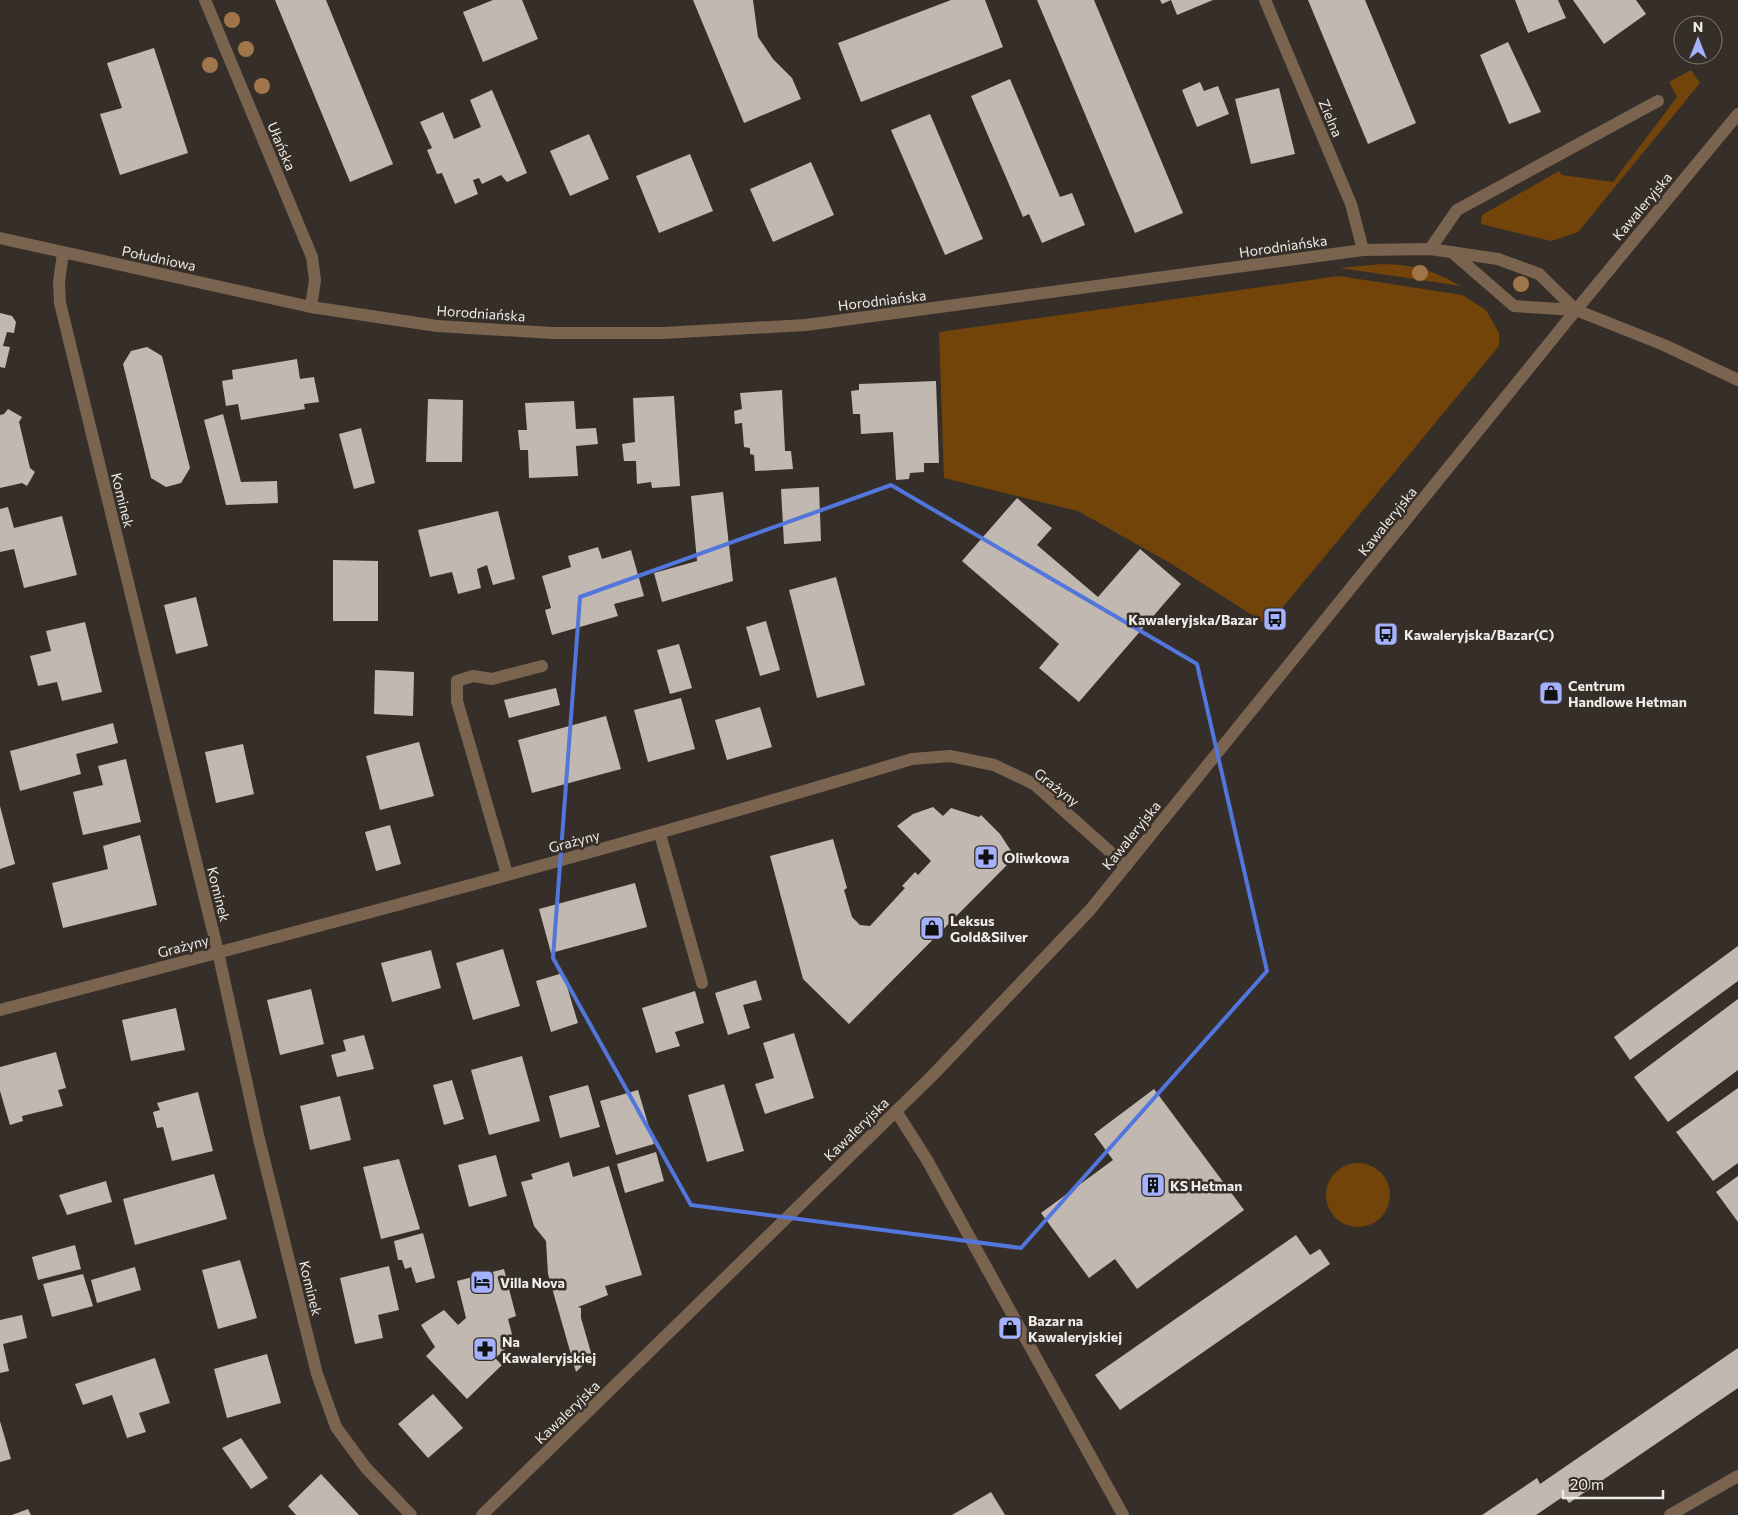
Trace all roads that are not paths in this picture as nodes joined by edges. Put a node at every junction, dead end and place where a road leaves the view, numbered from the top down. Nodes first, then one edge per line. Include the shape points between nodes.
1 (204, 0) edge
2 (1265, 0) edge
3 (1658, 101) dead end
4 (1738, 114) edge
5 (0, 238) edge
6 (1430, 249) junction
7 (1363, 250) junction
8 (63, 253) junction
9 (1454, 254) junction
10 (311, 307) junction
11 (1576, 310) junction
12 (1738, 380) edge
13 (542, 666) dead end
14 (660, 834) junction
15 (1126, 866) junction
16 (507, 874) junction
17 (218, 952) junction
18 (702, 983) dead end
19 (0, 1010) edge
20 (896, 1111) junction
21 (1738, 1476) edge
22 (411, 1515) edge
23 (482, 1515) edge
24 (1123, 1515) edge
25 (1670, 1515) edge

1 - 10 street, Ułańska via 312,257 315,280
2 - 7 street, Zielna via 1351,204
3 - 6 street via 1457,210
4 - 11 street, Kawaleryjska
5 - 8 street, Południowa
6 - 7 street, Horodniańska
6 - 9 street, Horodniańska
7 - 10 street, Horodniańska via 806,325 682,332 553,333 437,326
8 - 10 street, Południowa
8 - 17 street, Kominek via 60,303
9 - 11 street, Horodniańska via 1498,259 1539,274
9 - 11 street, Horodniańska via 1514,306
11 - 12 street via 1664,345
11 - 15 street, Kawaleryjska
13 - 16 street via 492,679 473,676 457,681 457,701
14 - 15 street, Grażyny via 912,759 950,756 994,765 1034,784
14 - 16 street, Grażyny
14 - 18 street
15 - 20 street, Kawaleryjska via 1083,917
16 - 17 street, Grażyny
17 - 19 street, Grażyny
17 - 22 street, Kominek via 258,1138 317,1374 336,1427 366,1468
20 - 23 street, Kawaleryjska
20 - 24 street via 927,1160
21 - 25 street

